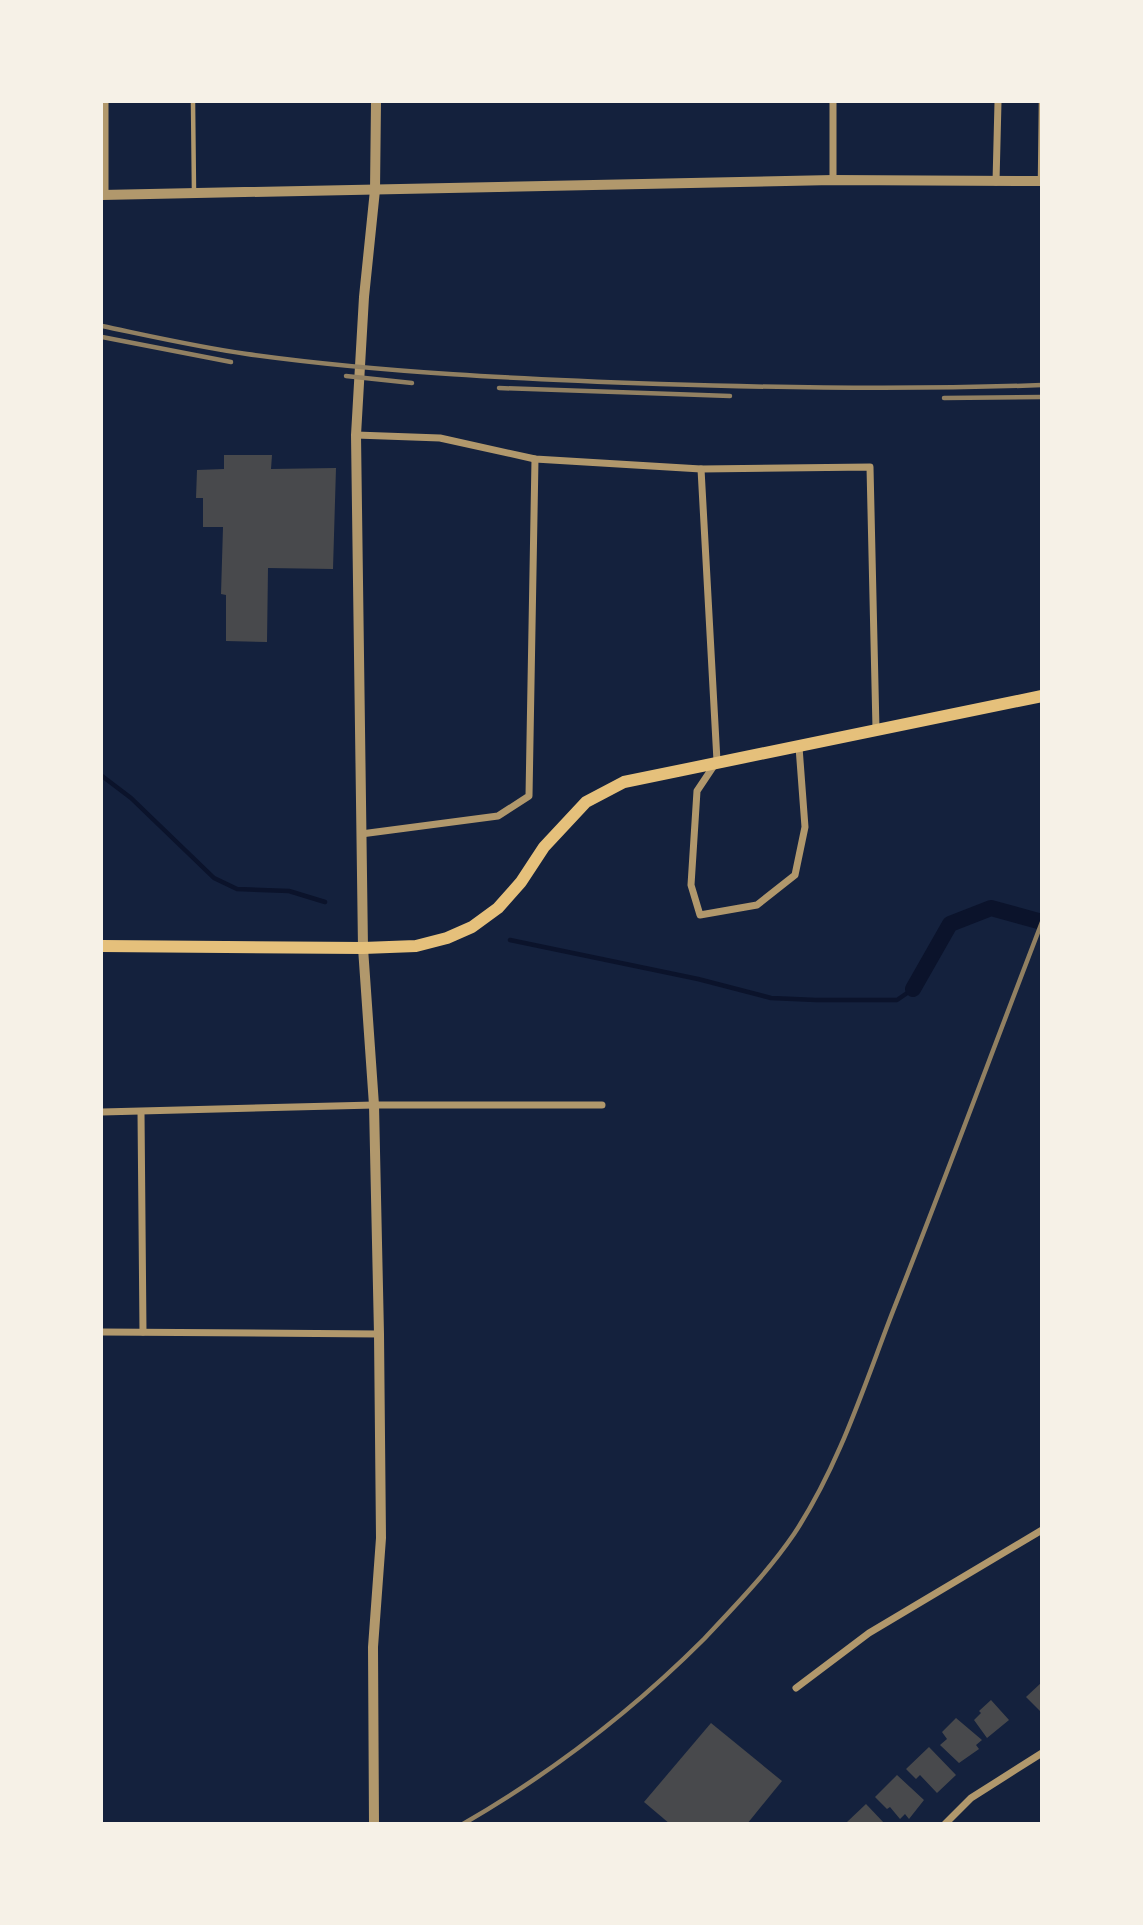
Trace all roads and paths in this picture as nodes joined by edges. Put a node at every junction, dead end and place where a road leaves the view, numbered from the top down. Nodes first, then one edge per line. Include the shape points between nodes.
1 (105, 102) edge
2 (193, 102) edge
3 (376, 102) edge
4 (833, 102) edge
5 (998, 102) edge
6 (1041, 102) edge
7 (833, 180) junction
8 (1041, 181) edge
9 (996, 182) junction
10 (375, 190) junction
11 (194, 193) junction
12 (103, 195) edge
13 (356, 436) junction
14 (535, 459) junction
15 (701, 469) junction
16 (1041, 696) edge
17 (876, 729) junction
18 (799, 747) junction
19 (716, 761) junction
20 (361, 834) junction
21 (102, 946) edge
22 (363, 948) junction
23 (374, 1105) junction
24 (602, 1105) dead end
25 (102, 1112) edge
26 (141, 1112) junction
27 (102, 1332) edge
28 (143, 1332) junction
29 (379, 1334) junction
30 (1041, 1530) edge
31 (796, 1688) dead end
32 (1041, 1753) edge
33 (374, 1824) edge
34 (945, 1824) edge

1 - 12 street
2 - 11 lane
3 - 10 street
4 - 7 street
5 - 9 street
6 - 8 lane
7 - 9 street
7 - 10 street
8 - 9 street
10 - 11 street
10 - 13 street
11 - 12 street
13 - 14 street via 440,438
13 - 20 street
14 - 15 street
14 - 20 street via 529,796 498,816
15 - 17 street via 870,467
15 - 19 street
16 - 17 main road
17 - 18 main road
18 - 19 main road
18 - 19 street via 805,827 795,875 757,905 700,915 691,884 697,790
19 - 22 main road via 624,782 586,802 544,847 498,908 472,927 416,946
20 - 22 street
21 - 22 main road
22 - 23 street
23 - 24 street
23 - 26 street
23 - 29 street
25 - 26 street
26 - 28 street
27 - 28 street
28 - 29 street
29 - 33 street via 381,1538 373,1647
30 - 31 street via 869,1633
32 - 34 street via 971,1798

